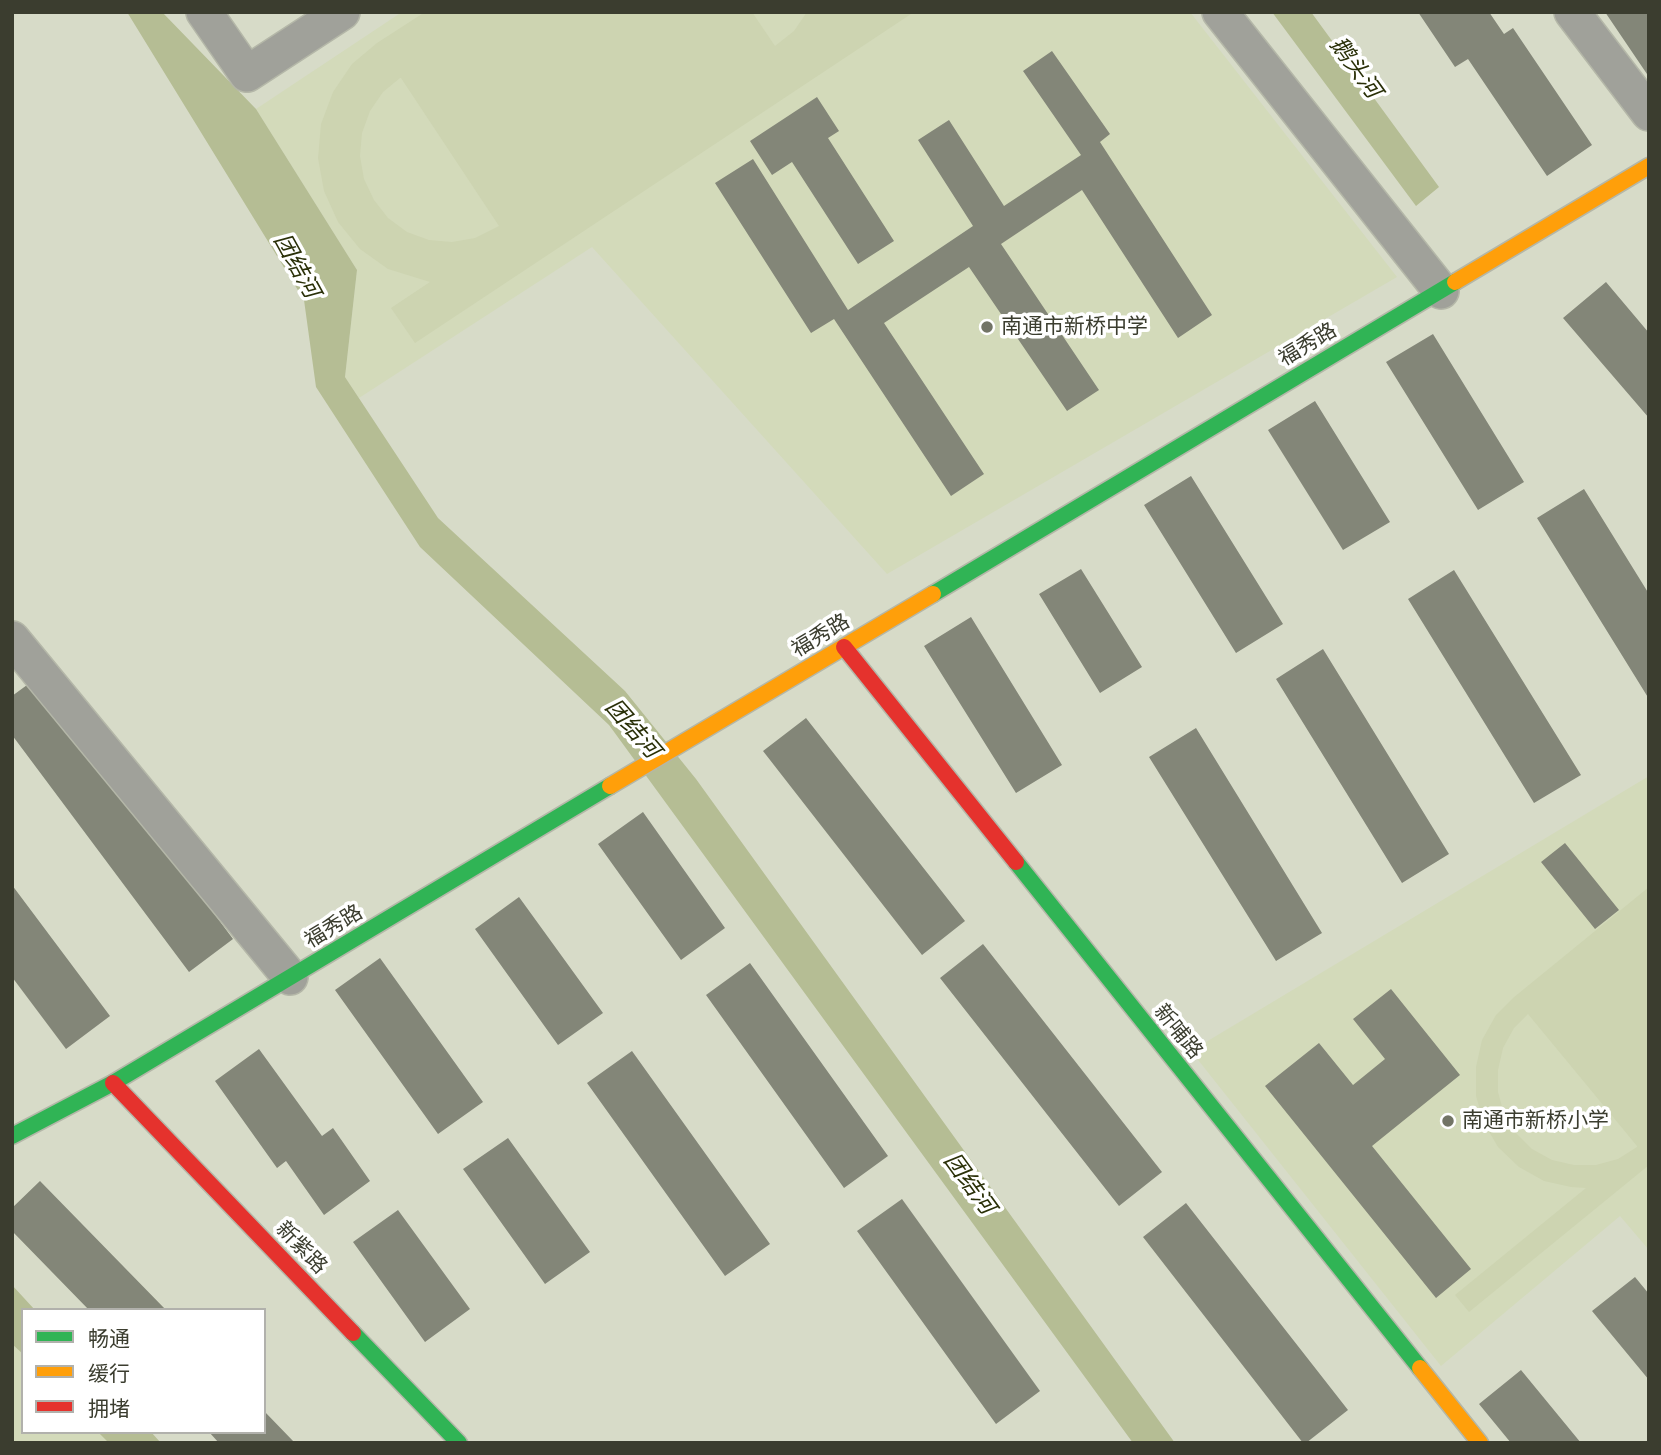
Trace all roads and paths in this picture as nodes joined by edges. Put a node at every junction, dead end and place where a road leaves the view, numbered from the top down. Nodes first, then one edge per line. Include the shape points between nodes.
1 (204, 12) edge
2 (342, 12) edge
3 (1220, 12) edge
4 (1572, 12) edge
5 (1649, 113) edge
6 (1649, 166) edge
7 (1441, 291) junction
8 (12, 639) edge
9 (844, 647) junction
10 (290, 977) junction
11 (113, 1083) junction
12 (12, 1136) edge
13 (459, 1443) edge
14 (1480, 1443) edge

1 - 2 street via 247,74
3 - 7 street
4 - 5 street
6 - 7 street, 福秀路
7 - 9 street, 福秀路
8 - 10 street
9 - 10 street, 福秀路
9 - 14 street, 新哺路
10 - 11 street, 福秀路
11 - 12 street, 福秀路
11 - 13 street, 新紫路

